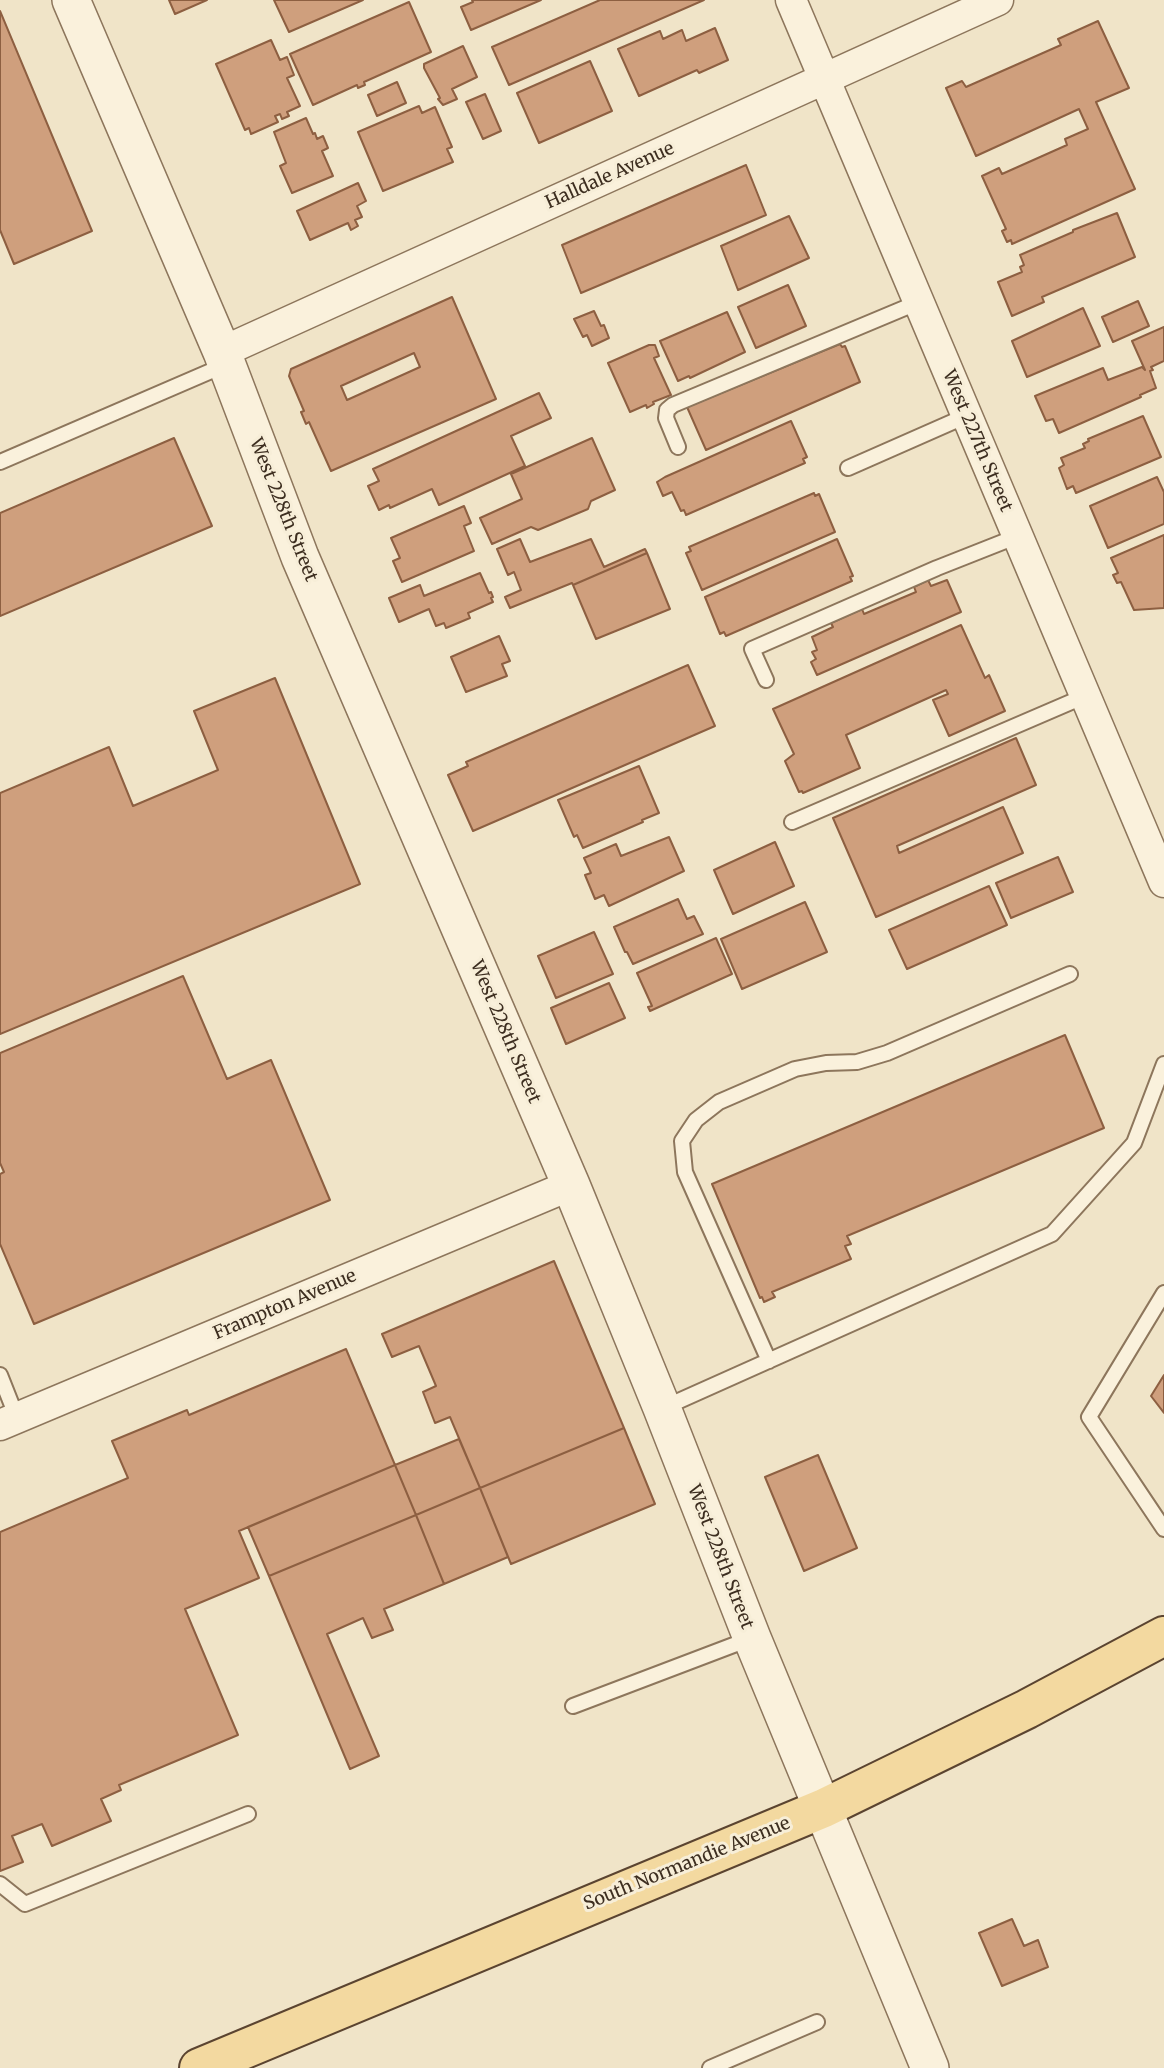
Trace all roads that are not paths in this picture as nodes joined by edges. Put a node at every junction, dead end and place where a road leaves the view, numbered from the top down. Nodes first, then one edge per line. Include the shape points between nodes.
1 (71, 0) edge
2 (791, 0) edge
3 (998, 0) edge
4 (824, 79) junction
5 (919, 302) junction
6 (224, 359) junction
7 (967, 416) junction
8 (678, 447) dead end
9 (0, 462) edge
10 (848, 468) dead end
11 (1017, 536) junction
12 (766, 680) dead end
13 (1085, 696) junction
14 (792, 822) dead end
15 (1164, 882) edge
16 (1070, 974) dead end
17 (1164, 1064) edge
18 (571, 1185) junction
19 (1164, 1293) edge
20 (769, 1360) junction
21 (0, 1375) edge
22 (662, 1408) junction
23 (9, 1422) edge
24 (1158, 1508) edge
25 (1164, 1529) edge
26 (1164, 1636) edge
27 (752, 1637) junction
28 (573, 1706) dead end
29 (824, 1808) junction
30 (248, 1814) dead end
31 (0, 1884) edge
32 (817, 2022) dead end
33 (199, 2068) edge
34 (710, 2068) edge
35 (930, 2068) edge

1 - 6 street, West 228th Street
2 - 4 street, West 227th Street
3 - 4 street, Halldale Avenue
4 - 5 street, West 227th Street
4 - 6 street, Halldale Avenue
5 - 7 street, West 227th Street
5 - 8 lane via 673,405 666,418
6 - 9 lane
6 - 18 street, West 228th Street via 300,557
7 - 10 lane
7 - 11 street, West 227th Street
11 - 12 lane via 752,649
11 - 13 street, West 227th Street
13 - 14 lane
13 - 15 street, West 227th Street
16 - 20 lane via 887,1052 857,1062 795,1069 719,1102 696,1120 682,1142 685,1172
17 - 20 lane via 1134,1143 1052,1234
18 - 22 street, West 228th Street
18 - 23 street, Frampton Avenue
19 - 24 lane via 1089,1418
20 - 22 lane
21 - 23 lane
22 - 27 street, West 228th Street
24 - 25 lane
26 - 29 main road, South Normandie Avenue
27 - 28 lane
27 - 29 street, West 228th Street
29 - 33 main road, South Normandie Avenue
29 - 35 street, West 228th Street
30 - 31 lane via 25,1904
32 - 34 lane

